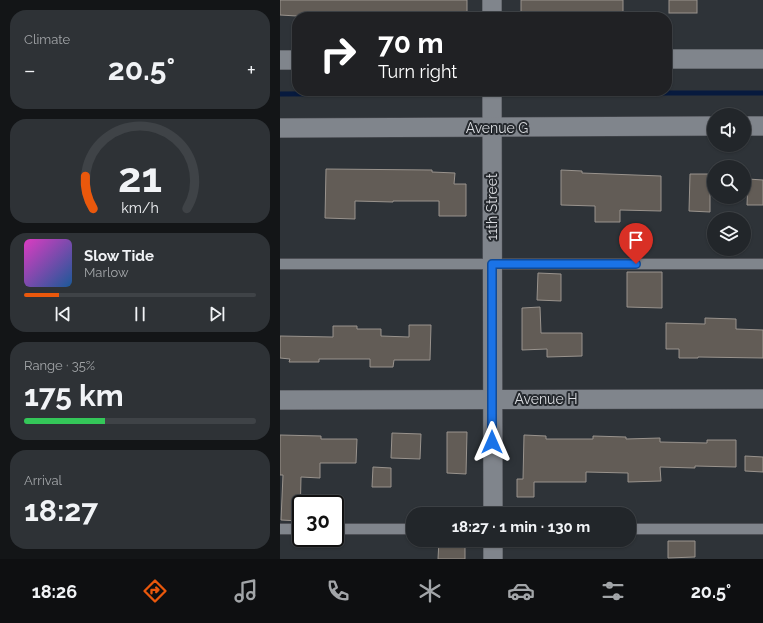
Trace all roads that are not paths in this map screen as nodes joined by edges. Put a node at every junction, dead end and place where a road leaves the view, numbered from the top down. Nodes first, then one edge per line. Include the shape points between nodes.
1 (492, 0) edge
2 (492, 12) edge
3 (672, 59) edge
4 (763, 59) edge
5 (280, 60) edge
6 (292, 60) edge
7 (492, 96) edge
8 (707, 126) edge
9 (751, 126) edge
10 (763, 126) edge
11 (280, 128) edge
12 (492, 128) junction
13 (280, 264) edge
14 (492, 264) junction
15 (763, 264) edge
16 (492, 399) junction
17 (763, 399) edge
18 (280, 400) edge
19 (493, 507) edge
20 (280, 529) edge
21 (292, 529) edge
22 (344, 529) edge
23 (406, 529) edge
24 (636, 529) edge
25 (763, 529) edge
26 (493, 547) edge
27 (493, 559) edge

1 - 2 street
3 - 4 street
5 - 6 street
7 - 12 street, 11th Street
8 - 12 street, Avenue G
9 - 10 street
11 - 12 street, Avenue G
12 - 14 street, 11th Street
13 - 14 lane
14 - 15 lane
14 - 16 street, 11th Street
16 - 17 street, Avenue H
16 - 18 street, Avenue H
16 - 19 street, 11th Street
20 - 21 lane
22 - 23 lane
24 - 25 lane
26 - 27 street

